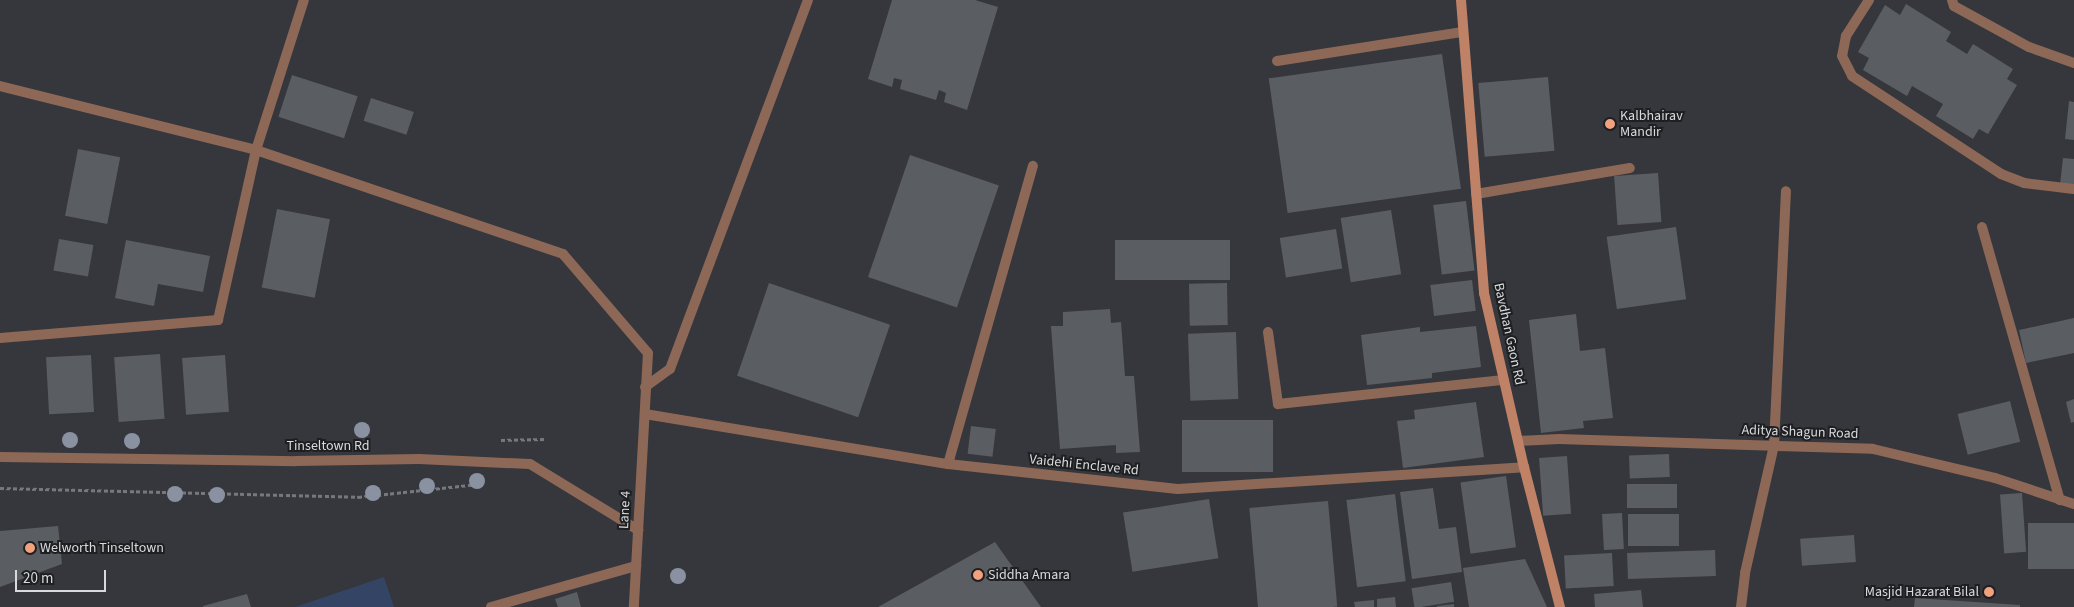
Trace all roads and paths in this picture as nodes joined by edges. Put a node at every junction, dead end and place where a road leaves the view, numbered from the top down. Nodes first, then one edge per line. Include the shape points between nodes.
1 (304, 0) edge
2 (808, 0) edge
3 (1461, 0) edge
4 (1869, 0) edge
5 (1952, 0) edge
6 (1463, 32) junction
7 (1276, 61) dead end
8 (2074, 63) edge
9 (0, 86) edge
10 (256, 150) junction
11 (1033, 166) dead end
12 (1630, 168) dead end
13 (2074, 189) edge
14 (1786, 191) dead end
15 (1476, 194) junction
16 (1982, 227) dead end
17 (1268, 332) dead end
18 (0, 338) edge
19 (1504, 380) junction
20 (645, 387) junction
21 (645, 414) junction
22 (1518, 441) junction
23 (1774, 445) junction
24 (0, 457) edge
25 (948, 464) junction
26 (1524, 466) junction
27 (482, 484) dead end
28 (0, 488) edge
29 (2060, 500) junction
30 (2074, 504) edge
31 (638, 530) junction
32 (636, 566) junction
33 (491, 607) edge
34 (634, 607) edge
35 (1560, 607) edge
36 (1741, 607) edge

1 - 10 street
2 - 20 street via 670,369
3 - 6 street, Bavdhan Gaon Rd
4 - 13 street via 1846,36 1842,56 1852,76 2001,174 2024,183
5 - 8 street via 1954,6 2029,47
6 - 7 street
6 - 15 street, Bavdhan Gaon Rd
9 - 10 street, Lane 4
10 - 18 street via 218,320
10 - 20 street, Lane 4 via 563,254 648,353
11 - 25 street
12 - 15 street
14 - 23 street
15 - 19 street, Bavdhan Gaon Rd via 1484,293
16 - 29 street
17 - 19 street via 1278,404
19 - 22 street, Bavdhan Gaon Rd
20 - 21 street, Lane 4
21 - 25 street, Vaidehi Enclave Rd
21 - 31 street, Lane 4
22 - 23 street, Aditya Shagun Road via 1559,439
22 - 26 street, Bavdhan Gaon Rd
23 - 29 street, Aditya Shagun Road via 1873,449 1994,478
23 - 36 street via 1745,573
24 - 31 street, Tinseltown Rd via 296,461 418,459 530,464
25 - 26 street, Vaidehi Enclave Rd via 1178,489
26 - 35 street, Bavdhan Gaon Rd
27 - 28 path via 358,498
29 - 30 street, Aditya Shagun Road
31 - 32 street, Lane 4
32 - 33 street
32 - 34 street, Lane 4

